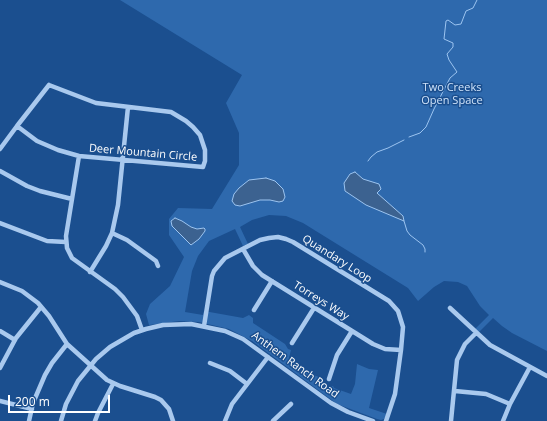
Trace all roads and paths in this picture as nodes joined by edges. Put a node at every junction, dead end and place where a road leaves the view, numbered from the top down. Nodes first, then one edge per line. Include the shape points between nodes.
1 (128, 107) junction
2 (17, 126) junction
3 (0, 149) edge
4 (79, 156) junction
5 (123, 161) junction
6 (0, 170) edge
7 (72, 199) junction
8 (0, 223) edge
9 (112, 233) junction
10 (66, 242) junction
11 (244, 249) junction
12 (158, 266) dead end
13 (90, 272) junction
14 (272, 281) junction
15 (0, 282) edge
16 (41, 307) junction
17 (314, 308) junction
18 (450, 308) dead end
19 (254, 310) dead end
20 (204, 326) junction
21 (142, 330) junction
22 (0, 331) edge
23 (352, 331) junction
24 (476, 333) junction
25 (15, 340) junction
26 (292, 343) dead end
27 (67, 344) junction
28 (401, 350) junction
29 (268, 357) junction
30 (210, 364) dead end
31 (90, 365) junction
32 (530, 367) junction
33 (0, 368) edge
34 (547, 376) edge
35 (329, 379) dead end
36 (113, 384) junction
37 (248, 384) junction
38 (455, 392) junction
39 (0, 401) edge
40 (291, 404) dead end
41 (510, 404) junction
42 (32, 409) junction
43 (29, 421) edge
44 (61, 421) edge
45 (95, 421) edge
46 (173, 421) edge
47 (225, 421) edge
48 (273, 421) edge
49 (373, 421) edge
50 (386, 421) edge
51 (452, 421) edge
52 (503, 421) edge

1 - 2 street, Deer Mountain Circle via 96,103 49,85
1 - 5 street
1 - 5 street, Deer Mountain Circle via 171,112 186,121 200,135 205,150 205,161 203,167
2 - 3 street
2 - 4 street, Deer Mountain Circle via 37,141
4 - 5 street, Deer Mountain Circle
4 - 7 street
5 - 9 street
6 - 7 street via 27,186
7 - 10 street
8 - 10 street via 47,241
9 - 12 street via 127,240 156,261
9 - 13 street
10 - 13 street via 72,258
11 - 14 street, Torreys Way via 257,271
11 - 20 street, Quandary Loop via 224,258 214,270
11 - 28 street, Quandary Loop via 260,240 278,237 286,239 389,302 402,318
13 - 21 street via 123,297 137,316
14 - 17 street, Torreys Way
14 - 19 street
15 - 16 street via 22,291
16 - 25 street
16 - 27 street
17 - 23 street, Torreys Way
17 - 26 street
18 - 24 street
20 - 21 street, Anthem Ranch Road via 178,324
20 - 29 street, Anthem Ranch Road via 234,335
21 - 31 street, Anthem Ranch Road via 119,341
22 - 25 street
23 - 28 street, Torreys Way via 379,347
23 - 35 street via 337,356
24 - 32 street via 490,345
24 - 38 street via 460,352
25 - 33 street
27 - 31 street
27 - 42 street via 44,375
28 - 50 street, Quandary Loop via 395,394
29 - 37 street
29 - 49 street, Anthem Ranch Road via 331,403
30 - 37 street via 230,371
31 - 36 street
31 - 44 street, Anthem Ranch Road via 72,392
32 - 34 street
32 - 41 street
36 - 45 street
36 - 46 street via 161,400 169,409
37 - 47 street via 232,404
38 - 41 street via 486,394
38 - 51 street
39 - 42 street
40 - 48 street
41 - 52 street
42 - 43 street

